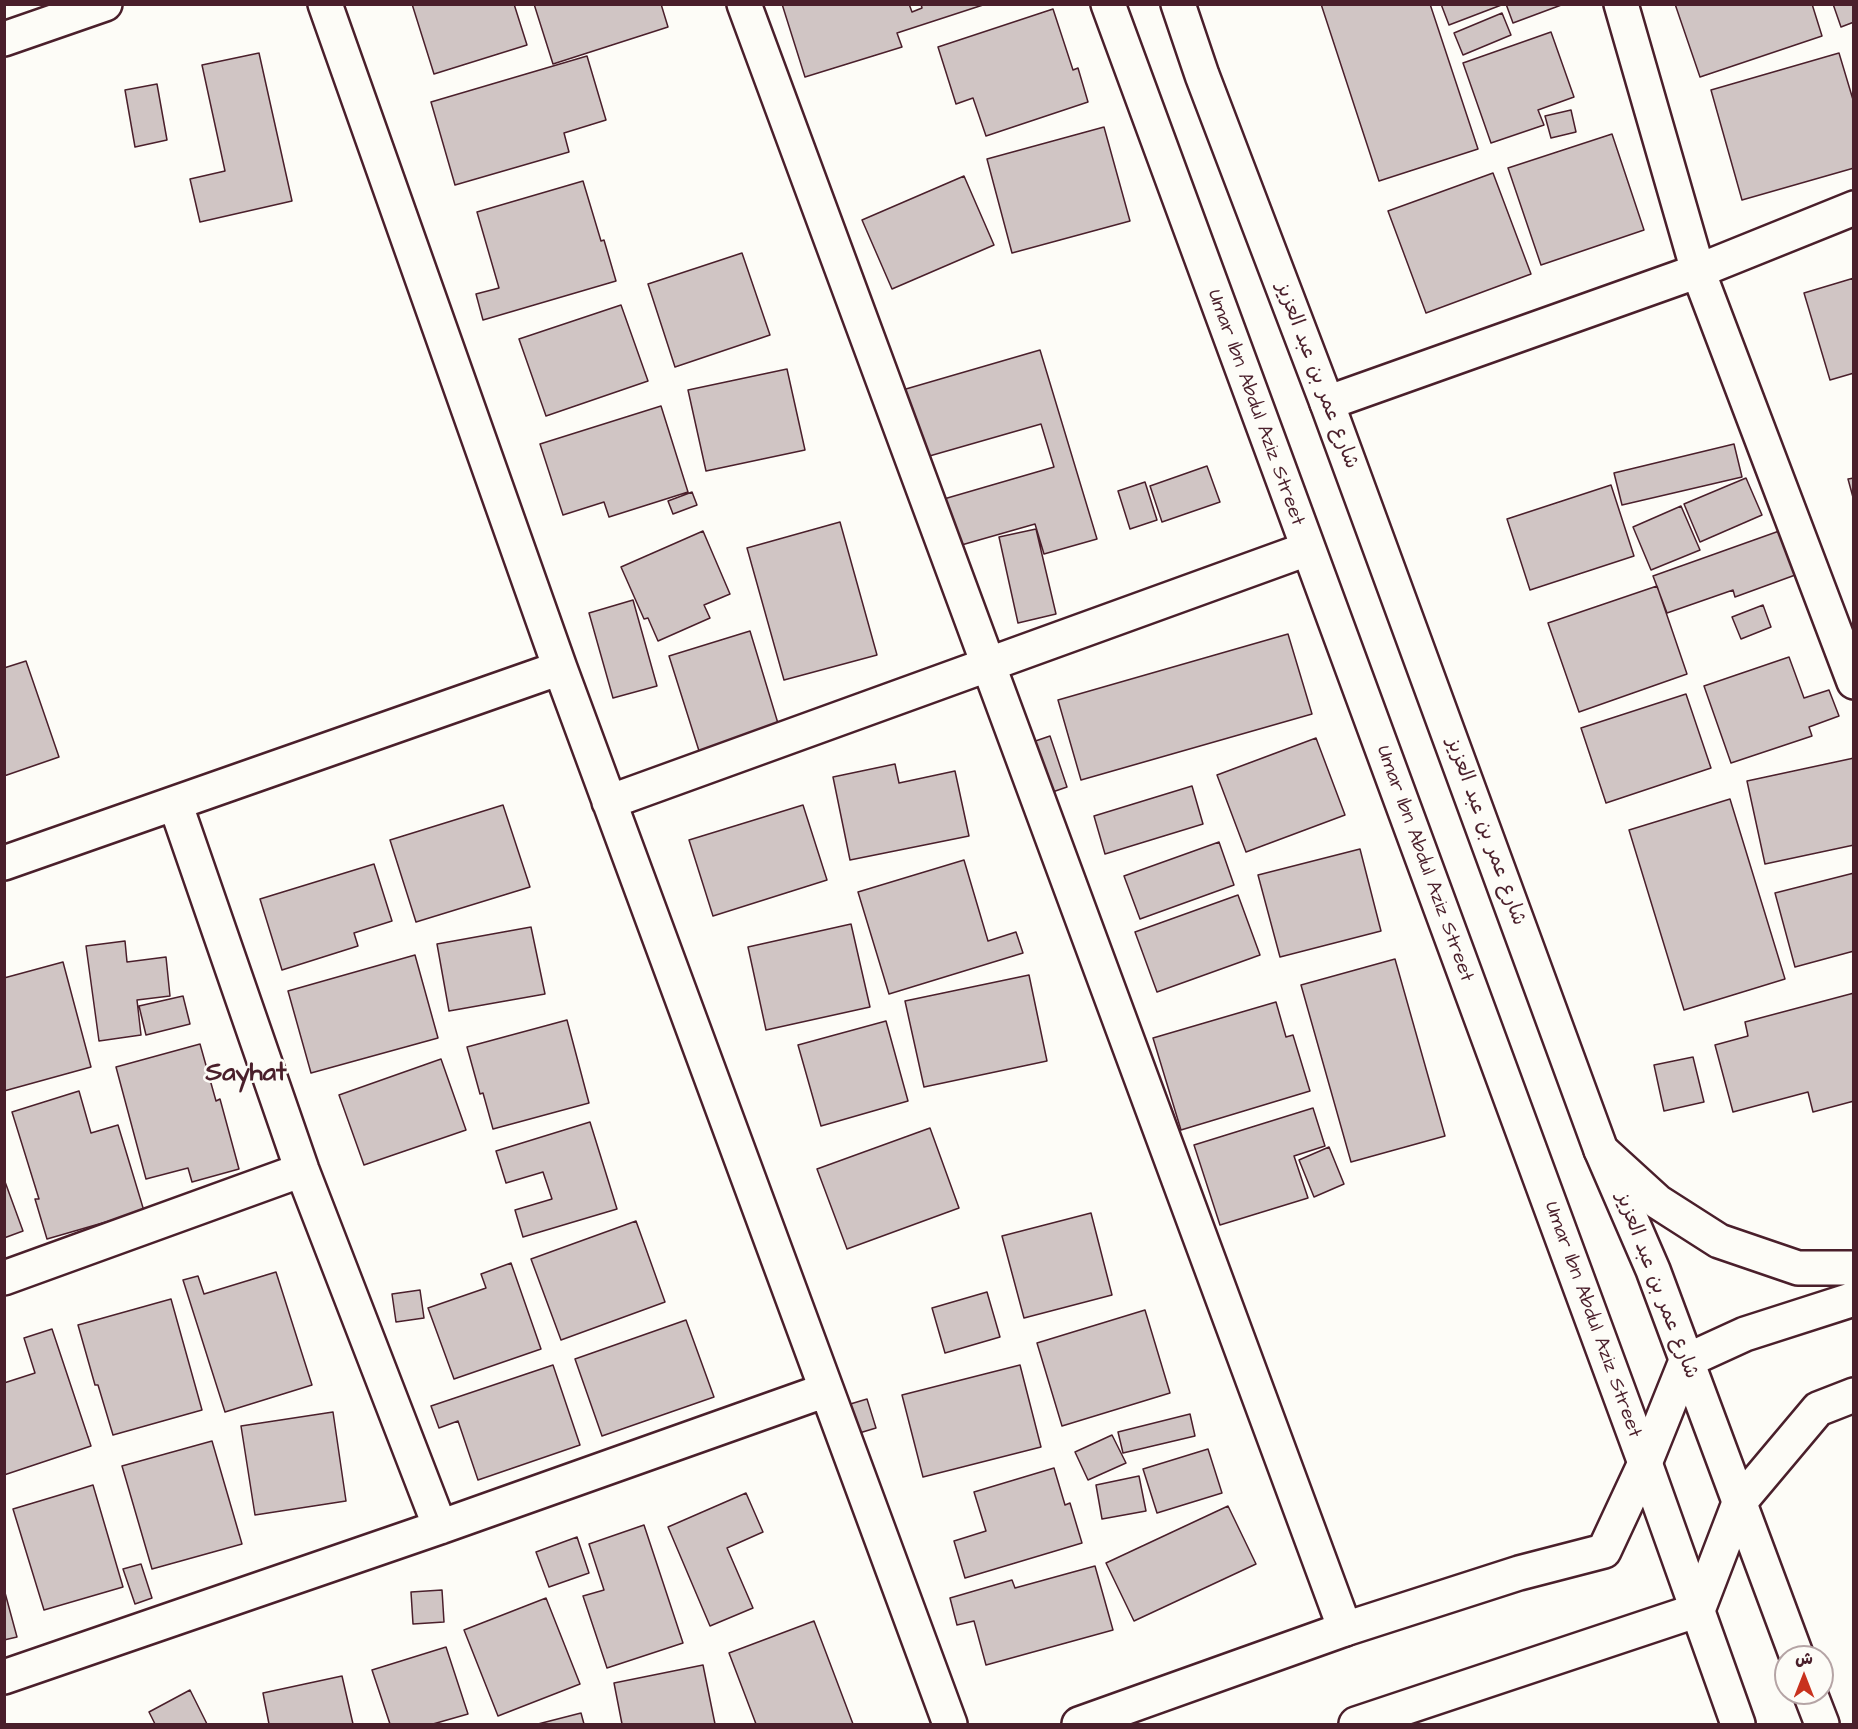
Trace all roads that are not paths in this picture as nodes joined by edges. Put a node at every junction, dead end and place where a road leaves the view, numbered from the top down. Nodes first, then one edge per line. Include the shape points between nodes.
1 (105, 4) edge
2 (325, 4) edge
3 (744, 4) edge
4 (1108, 4) edge
5 (1178, 4) edge
6 (1621, 4) edge
7 (4, 39) edge
8 (1854, 208) edge
9 (1698, 271) junction
10 (1327, 403) junction
11 (1307, 549) junction
12 (988, 664) junction
13 (560, 668) junction
14 (1854, 682) edge
15 (609, 802) junction
16 (175, 803) junction
17 (4, 863) edge
18 (1601, 1150) junction
19 (302, 1170) junction
20 (1854, 1268) edge
21 (4, 1278) edge
22 (1854, 1299) edge
23 (1686, 1361) junction
24 (826, 1390) junction
25 (1854, 1395) edge
26 (1645, 1463) junction
27 (1739, 1503) junction
28 (440, 1527) junction
29 (1698, 1610) junction
30 (1344, 1629) junction
31 (1792, 1645) edge
32 (4, 1677) edge
33 (1814, 1705) edge
34 (1370, 1722) edge
35 (950, 1725) edge
36 (1079, 1725) edge
37 (1738, 1725) edge
38 (1822, 1725) edge

1 - 7 street
2 - 13 street
3 - 12 street
4 - 11 street, Umar Ibn Abdul Aziz Street
5 - 10 street, شارع عمر بن عبد العزيز
6 - 9 street
8 - 9 street
9 - 10 street
9 - 14 street
10 - 18 street, شارع عمر بن عبد العزيز
11 - 12 street
11 - 26 street, Umar Ibn Abdul Aziz Street
12 - 15 street
12 - 30 street
13 - 15 street
13 - 16 street
15 - 24 street
16 - 17 street
16 - 19 street
18 - 20 street via 1658,1202 1719,1241 1798,1268
18 - 23 street, شارع عمر بن عبد العزيز via 1653,1270
19 - 21 street
19 - 28 street
22 - 23 street via 1745,1334
23 - 26 street
23 - 27 street, شارع عمر بن عبد العزيز
24 - 28 street
24 - 35 street
25 - 27 street via 1818,1409
26 - 29 street, Umar Ibn Abdul Aziz Street
26 - 30 street via 1604,1551 1519,1573
27 - 29 street
27 - 31 street, شارع عمر بن عبد العزيز
28 - 32 street
29 - 34 street
29 - 37 street, Umar Ibn Abdul Aziz Street
30 - 36 street
33 - 38 street

